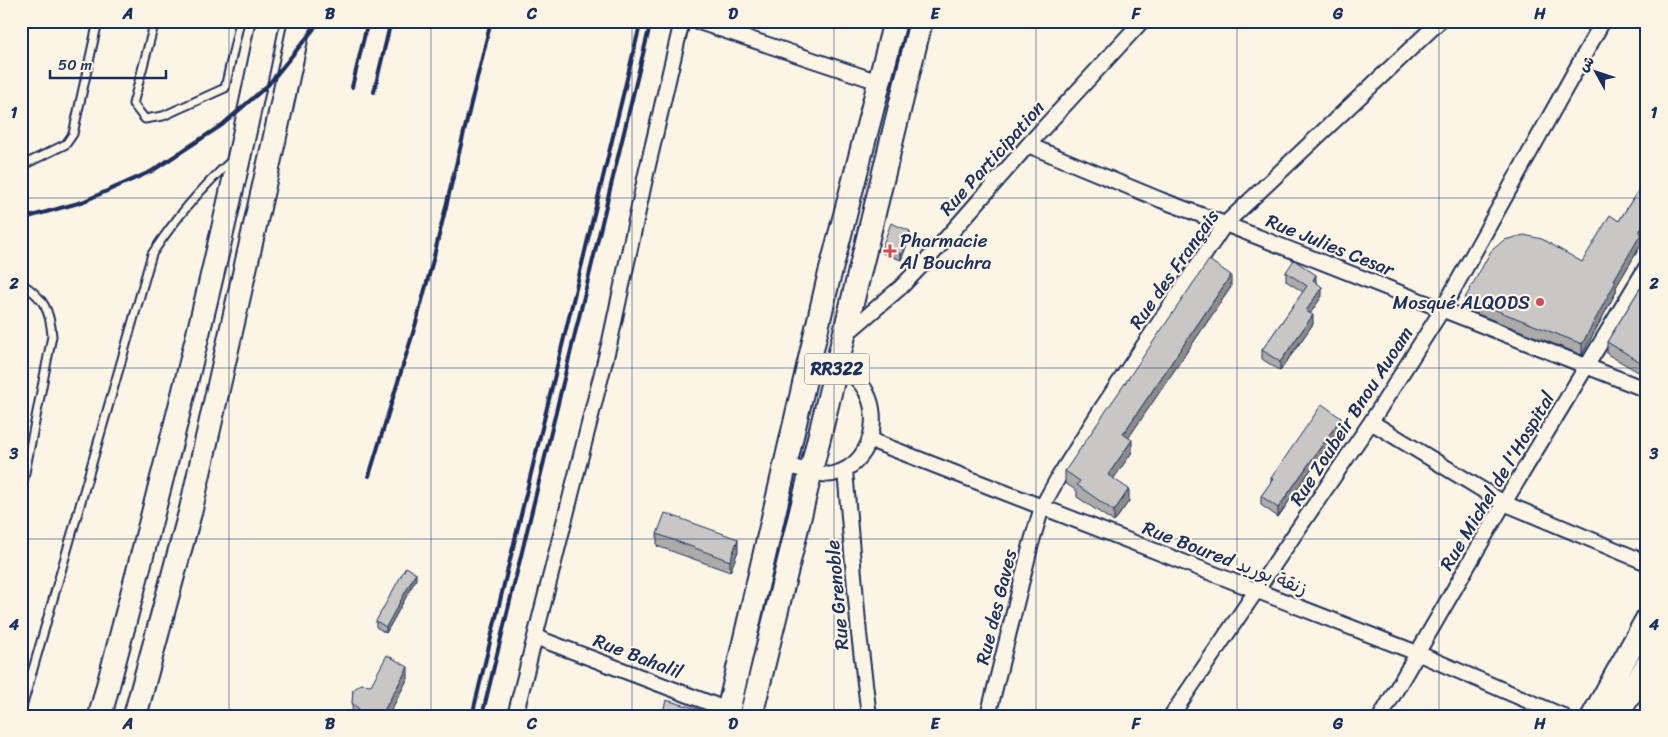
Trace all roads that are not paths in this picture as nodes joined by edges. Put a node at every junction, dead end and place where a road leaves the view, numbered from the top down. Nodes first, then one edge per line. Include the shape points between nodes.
1 (98, 21) edge
2 (155, 21) edge
3 (240, 21) edge
4 (268, 21) edge
5 (300, 21) edge
6 (682, 21) edge
7 (696, 21) edge
8 (895, 21) edge
9 (921, 21) edge
10 (1142, 21) edge
11 (1440, 21) edge
12 (1603, 21) edge
13 (879, 82) junction
14 (254, 90) junction
15 (284, 93) junction
16 (1028, 145) junction
17 (241, 153) junction
18 (21, 166) edge
19 (1225, 224) junction
20 (1647, 266) edge
21 (21, 283) edge
22 (1442, 310) junction
23 (844, 336) junction
24 (808, 364) junction
25 (1587, 366) junction
26 (837, 368) junction
27 (1647, 390) edge
28 (1371, 422) junction
29 (870, 440) junction
30 (784, 465) junction
31 (845, 470) junction
32 (811, 471) junction
33 (21, 493) edge
34 (1504, 503) junction
35 (1042, 507) junction
36 (1647, 563) edge
37 (1258, 591) junction
38 (1647, 619) edge
39 (535, 636) junction
40 (1417, 653) junction
41 (1647, 665) edge
42 (21, 711) edge
43 (728, 713) edge
44 (100, 716) edge
45 (135, 716) edge
46 (516, 716) edge
47 (751, 716) edge
48 (868, 716) edge
49 (988, 716) edge
50 (1171, 716) edge
51 (1381, 716) edge
52 (1563, 716) edge
53 (1593, 716) edge
54 (1618, 716) edge

1 - 18 lane via 73,134 66,144
2 - 3 lane via 133,104 144,119 164,116 225,88
4 - 14 main road
5 - 15 main road
6 - 39 street via 610,341
7 - 13 street
8 - 13 main road, RR322
9 - 23 main road, RR322
10 - 16 street, Rue Participation
11 - 19 street, Rue des Français
12 - 22 street, Rue Zoubeir Bnou Auoam
13 - 24 main road, RR322
14 - 15 main road
14 - 17 main road
15 - 45 main road via 191,509
16 - 19 street, Rue Julies Cesar
16 - 23 street, Rue Participation via 901,287
17 - 42 lane via 195,196 152,254
17 - 44 main road via 158,496
19 - 22 street, Rue Julies Cesar
19 - 35 street, Rue des Français via 1102,408
20 - 25 street, Rue Michel de l'Hospital
21 - 33 lane via 45,305 52,336
22 - 25 street, Rue Julies Cesar
22 - 28 street, Rue Zoubeir Bnou Auoam
23 - 26 main road, RR322
24 - 26 street
24 - 30 main road, RR322
25 - 27 street, Rue Julies Cesar
25 - 34 street, Rue Michel de l'Hospital
26 - 29 street via 848,372 859,382 870,401 874,424
26 - 32 main road, RR322
28 - 34 street
28 - 37 street, Rue Zoubeir Bnou Auoam
29 - 31 street via 855,463
29 - 35 street, Rue Boured زنقة بوريد
30 - 32 street
30 - 43 main road, RR322
31 - 32 street via 831,475
31 - 48 street, Rue Grenoble
32 - 47 main road, RR322
34 - 36 street
34 - 40 street, Rue Michel de l'Hospital
35 - 37 street, Rue Boured زنقة بوريد
35 - 49 street, Rue des Gaves
37 - 40 street, Rue Boured زنقة بوريد
37 - 50 street, Rue Zoubeir Bnou Auoam
38 - 53 main road
39 - 43 street, Rue Bahalil
39 - 46 street
40 - 51 street, Rue Michel de l'Hospital
40 - 52 street, Rue Boured زنقة بوريد
41 - 54 main road

